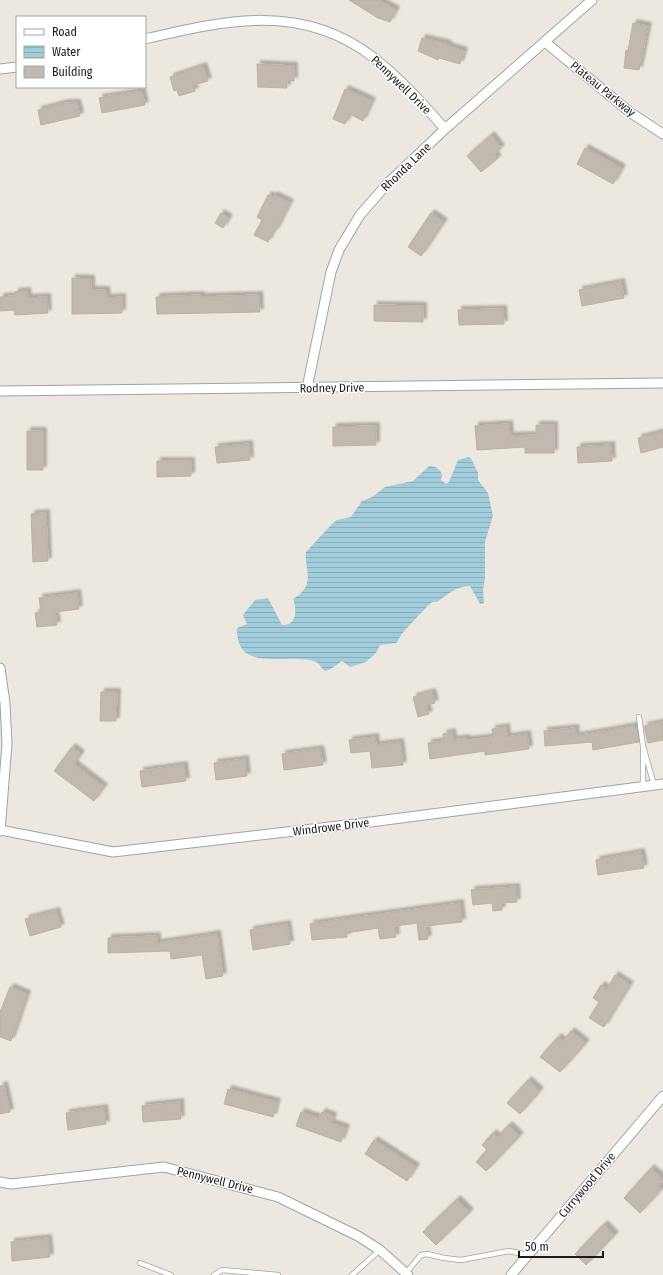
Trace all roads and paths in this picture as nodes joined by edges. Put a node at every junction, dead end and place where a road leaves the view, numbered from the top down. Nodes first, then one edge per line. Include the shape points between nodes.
1 (592, 0) edge
2 (146, 39) edge
3 (545, 42) junction
4 (16, 67) edge
5 (0, 69) edge
6 (445, 129) junction
7 (663, 134) edge
8 (663, 383) edge
9 (307, 388) junction
10 (0, 391) edge
11 (0, 668) edge
12 (639, 717) dead end
13 (643, 746) junction
14 (658, 785) edge
15 (643, 787) junction
16 (0, 831) edge
17 (663, 1096) edge
18 (0, 1182) edge
19 (380, 1250) junction
20 (528, 1256) junction
21 (140, 1263) dead end
22 (407, 1274) edge
23 (171, 1275) edge
24 (214, 1275) edge
25 (276, 1275) edge
26 (352, 1275) edge
27 (511, 1275) edge

1 - 3 street, Rhonda Lane
2 - 6 street, Pennywell Drive via 212,24 246,20 270,20 322,31 348,41 374,58 408,89
3 - 6 street, Rhonda Lane
3 - 7 street, Plateau Parkway via 631,113
4 - 5 street
6 - 9 street, Rhonda Lane via 368,205 339,250 331,272
8 - 9 street, Rodney Drive
9 - 10 street, Rodney Drive
11 - 16 street via 5,703 6,744
12 - 13 lane
13 - 14 lane
13 - 15 lane
14 - 15 street, Windrowe Drive
15 - 16 street, Windrowe Drive via 112,852
17 - 20 street, Currywood Drive
18 - 19 street, Pennywell Drive via 11,1184 164,1167 278,1197 358,1236
19 - 22 street, Pennywell Drive
19 - 26 lane
20 - 22 lane via 509,1251 461,1260 421,1254
20 - 27 street, Currywood Drive
21 - 23 lane
24 - 25 lane via 222,1270

